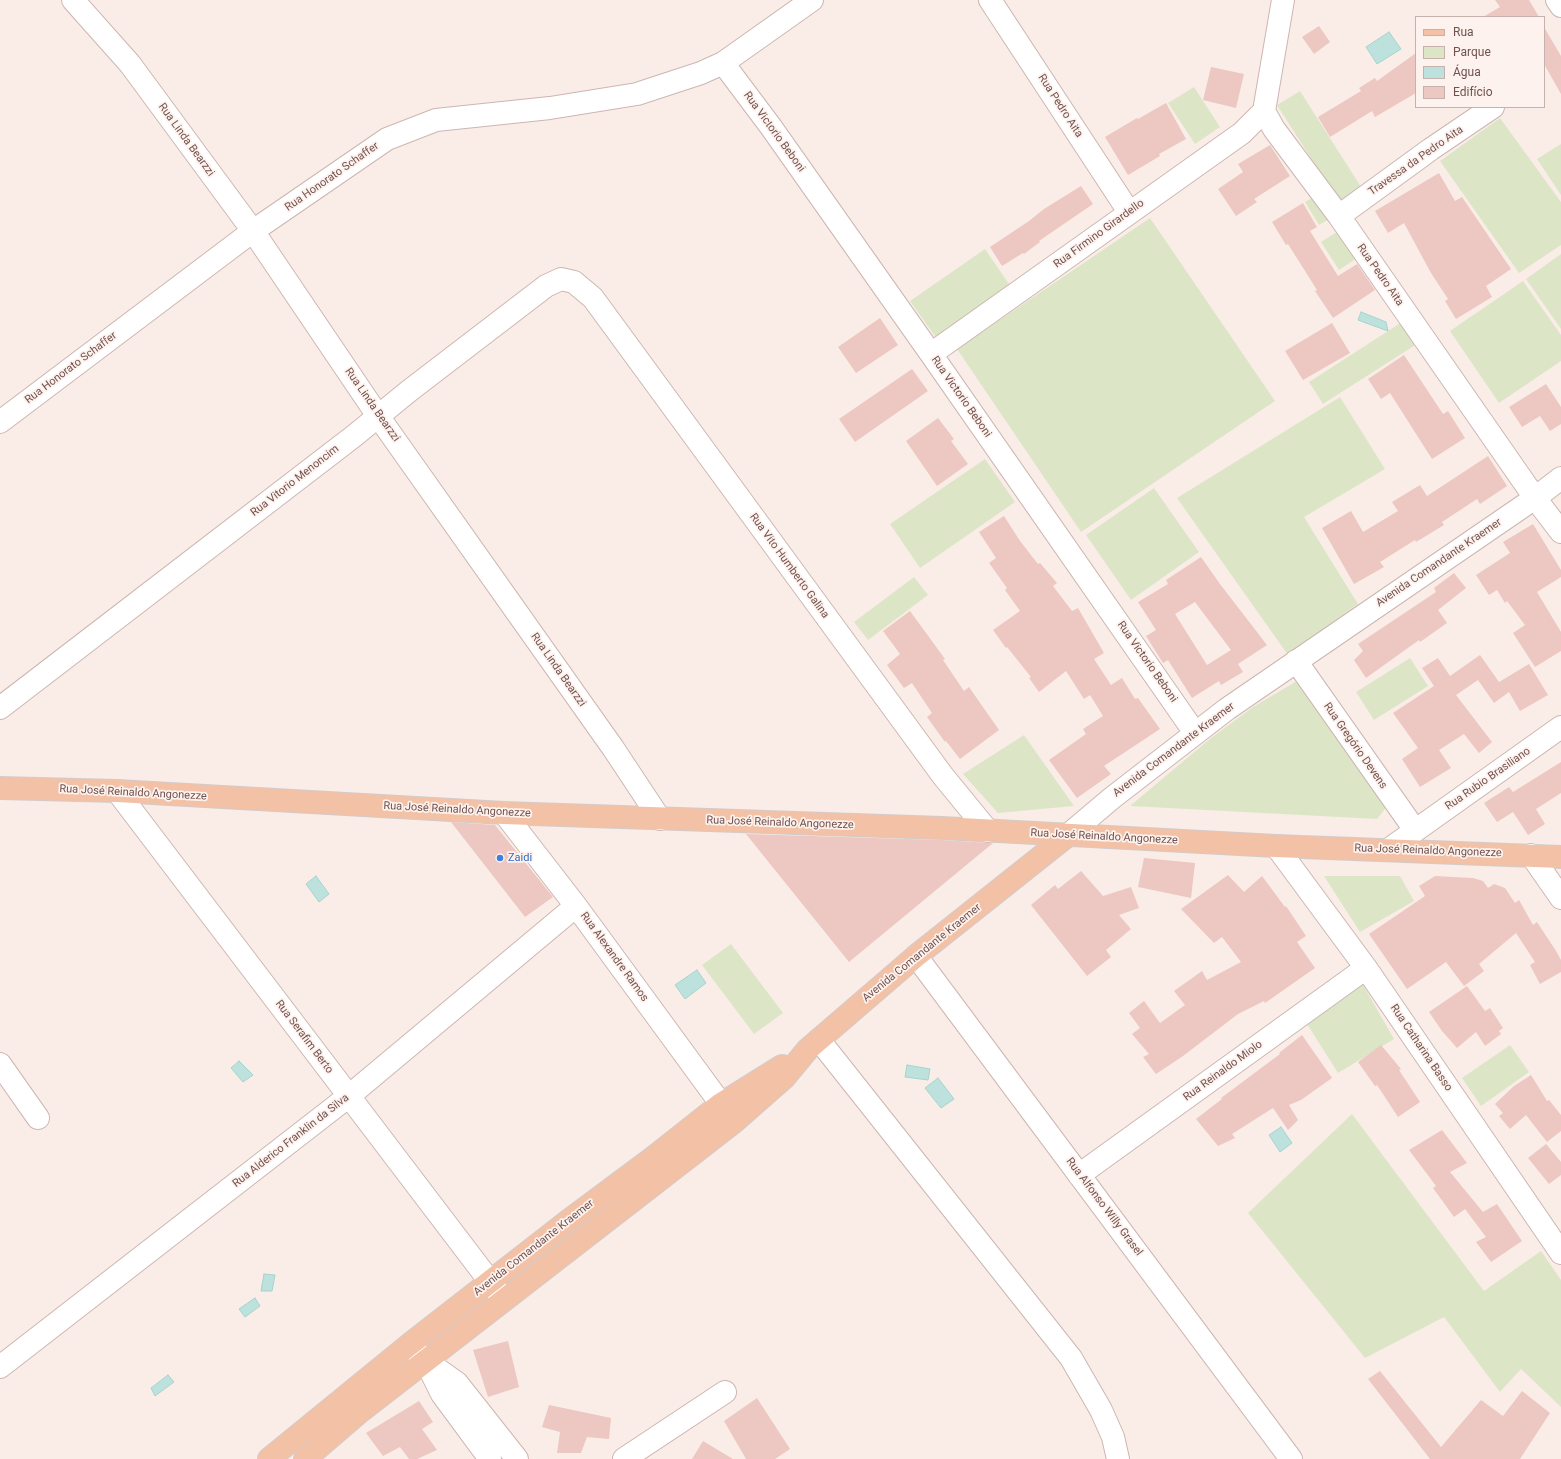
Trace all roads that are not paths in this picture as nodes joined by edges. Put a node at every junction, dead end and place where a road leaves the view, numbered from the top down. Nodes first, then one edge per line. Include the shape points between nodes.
1 (73, 0) edge
2 (812, 0) edge
3 (990, 0) edge
4 (1283, 0) edge
5 (1557, 0) edge
6 (1561, 6) edge
7 (723, 63) junction
8 (1492, 108) edge
9 (1264, 111) junction
10 (1129, 212) junction
11 (1339, 216) junction
12 (253, 231) junction
13 (593, 298) joint
14 (931, 354) junction
15 (378, 416) junction
16 (0, 422) edge
17 (1561, 478) edge
18 (1535, 498) junction
19 (1561, 532) edge
20 (1296, 661) junction
21 (0, 708) edge
22 (1561, 727) edge
23 (1195, 733) junction
24 (0, 788) edge
25 (117, 791) junction
26 (504, 813) junction
27 (660, 819) junction
28 (1415, 830) junction
29 (988, 831) junction
30 (1067, 836) junction
31 (1276, 846) junction
32 (1388, 850) junction
33 (1532, 855) junction
34 (1561, 857) edge
35 (1561, 898) edge
36 (576, 906) junction
37 (916, 956) junction
38 (1366, 968) junction
39 (814, 1045) junction
40 (0, 1064) edge
41 (349, 1096) junction
42 (721, 1104) junction
43 (38, 1118) dead end
44 (734, 1122) junction
45 (660, 1165) junction
46 (1079, 1175) junction
47 (568, 1221) junction
48 (583, 1239) junction
49 (1561, 1253) edge
50 (490, 1283) junction
51 (504, 1300) junction
52 (410, 1344) junction
53 (426, 1361) junction
54 (0, 1367) edge
55 (726, 1392) dead end
56 (354, 1403) junction
57 (269, 1459) edge
58 (305, 1459) edge
59 (490, 1459) edge
60 (517, 1459) edge
61 (624, 1459) edge
62 (1118, 1459) edge
63 (1291, 1459) edge

1 - 12 street, Rua Linda Bearzzi via 130,64
2 - 7 street
3 - 10 street, Rua Pedro Aita
4 - 9 street
5 - 6 street
7 - 12 street, Rua Honorato Schaffer via 637,94 550,108 436,120 387,139
7 - 14 street, Rua Victorio Beboni
8 - 11 street, Travessa da Pedro Aita
9 - 10 street, Rua Firmino Girardello via 1242,133
9 - 11 street, Rua Pedro Aita via 1281,139
10 - 14 street, Rua Firmino Girardello
11 - 18 street, Rua Pedro Aita
12 - 15 street, Rua Linda Bearzzi
12 - 16 street, Rua Honorato Schaffer
13 - 15 street, Rua Vitorio Menoncim via 574,282 561,280 546,286
13 - 29 street, Rua Vito Humberto Galina via 943,776
14 - 23 street, Rua Victorio Beboni
15 - 21 street, Rua Vitorio Menoncim
15 - 27 street, Rua Linda Bearzzi via 613,748
17 - 18 street, Avenida Comandante Kraemer
18 - 19 street, Rua Pedro Aita
18 - 20 street, Avenida Comandante Kraemer
20 - 23 street, Avenida Comandante Kraemer
20 - 28 street, Rua Gregório Devens
22 - 28 street, Rua Rubio Brasiliano
23 - 30 street, Avenida Comandante Kraemer
24 - 25 main road, Rua José Reinaldo Angonezze
25 - 26 main road, Rua José Reinaldo Angonezze
25 - 41 street, Rua Serafim Berto
26 - 27 main road, Rua José Reinaldo Angonezze
26 - 36 street, Rua Alexandre Ramos
27 - 29 main road, Rua José Reinaldo Angonezze
28 - 32 street, Rua Rubio Brasiliano
29 - 30 main road, Rua José Reinaldo Angonezze
30 - 31 main road, Rua José Reinaldo Angonezze
30 - 37 main road, Avenida Comandante Kraemer
31 - 32 main road, Rua José Reinaldo Angonezze
31 - 38 street, Rua Catharina Basso
32 - 33 main road, Rua José Reinaldo Angonezze
33 - 34 main road, Rua José Reinaldo Angonezze
33 - 35 street
36 - 41 street, Rua Alderico Franklin da Silva
36 - 42 street, Rua Alexandre Ramos
37 - 39 main road, Avenida Comandante Kraemer
37 - 46 street, Rua Alfonso Willy Grasel
38 - 46 street, Rua Reinaldo Miolo
38 - 49 street, Rua Catharina Basso
39 - 42 main road, Avenida Comandante Kraemer
39 - 44 main road, Avenida Comandante Kraemer via 784,1078
39 - 62 street via 1071,1358 1102,1410 1113,1437
40 - 43 street
41 - 50 street, Rua Serafim Berto
41 - 54 street, Rua Alderico Franklin da Silva
42 - 44 street, Rua Alexandre Ramos
42 - 45 main road, Avenida Comandante Kraemer
44 - 45 main road, Avenida Comandante Kraemer
45 - 47 main road, Avenida Comandante Kraemer
45 - 48 main road, Avenida Comandante Kraemer
46 - 63 street, Rua Alfonso Willy Grasel
47 - 48 main road
47 - 50 main road, Avenida Comandante Kraemer
48 - 51 main road, Avenida Comandante Kraemer
50 - 51 street, Rua Serafim Berto
50 - 52 main road, Avenida Comandante Kraemer
51 - 53 main road, Avenida Comandante Kraemer
52 - 53 street
52 - 56 main road, Avenida Comandante Kraemer
53 - 56 main road, Avenida Comandante Kraemer
53 - 59 street via 442,1394
53 - 60 street via 457,1383
55 - 61 street
56 - 57 main road, Avenida Comandante Kraemer
56 - 58 main road, Avenida Comandante Kraemer

